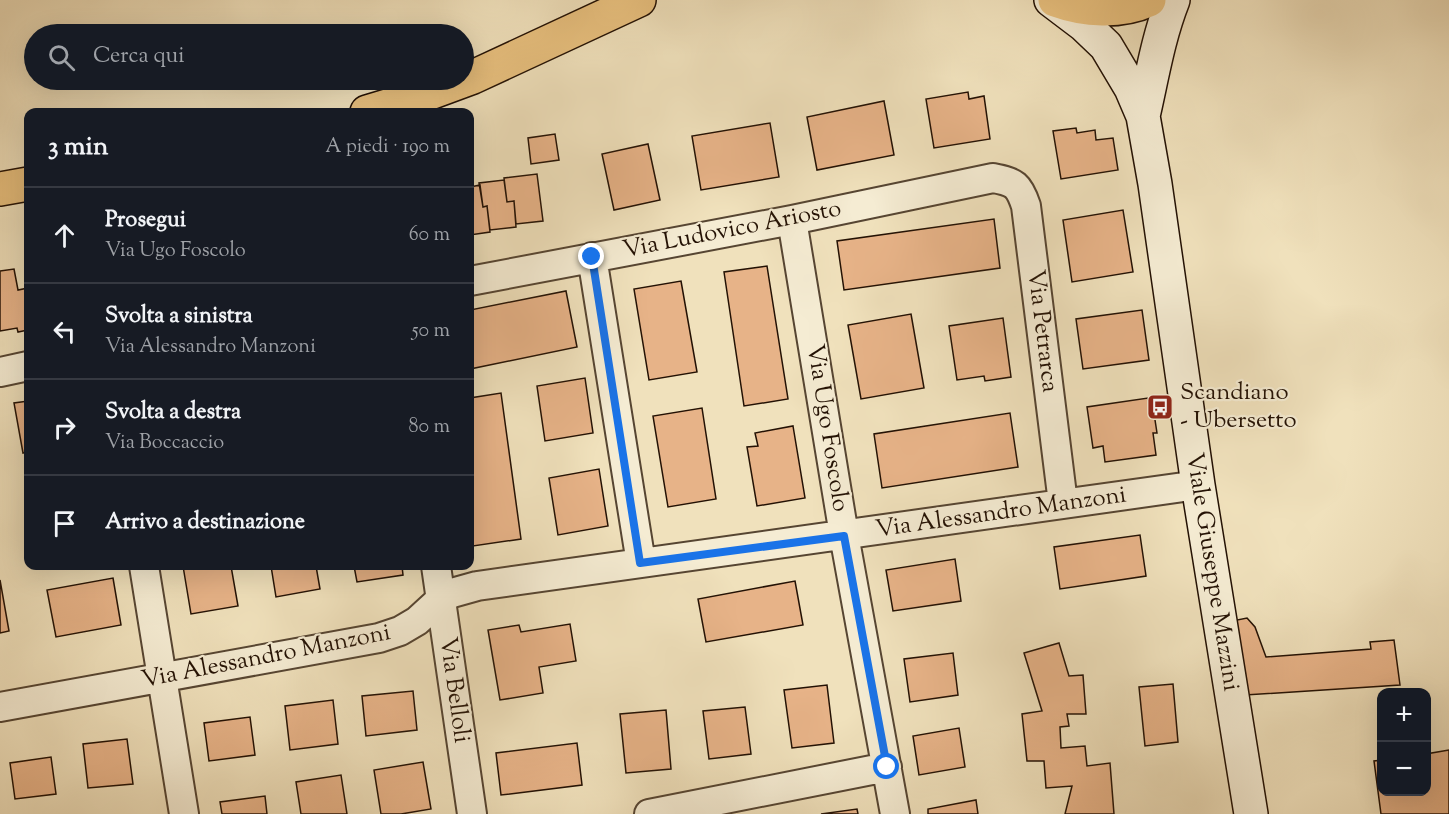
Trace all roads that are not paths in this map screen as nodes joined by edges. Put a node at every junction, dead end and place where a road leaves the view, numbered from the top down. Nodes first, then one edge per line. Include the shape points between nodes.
1 (639, 0) edge
2 (1051, 0) edge
3 (1055, 0) edge
4 (1149, 0) edge
5 (1173, 0) edge
6 (474, 77) edge
7 (438, 90) edge
8 (380, 108) edge
9 (1143, 116) junction
10 (993, 178) joint
11 (24, 185) edge
12 (0, 189) edge
13 (792, 220) junction
14 (592, 257) junction
15 (474, 280) edge
16 (24, 367) edge
17 (0, 372) edge
18 (1198, 485) junction
19 (1063, 503) junction
20 (844, 536) junction
21 (640, 563) junction
22 (145, 570) edge
23 (437, 570) edge
24 (441, 599) junction
25 (162, 678) junction
26 (0, 707) edge
27 (887, 767) junction
28 (184, 814) edge
29 (472, 814) edge
30 (649, 814) edge
31 (895, 814) edge
32 (1251, 814) edge

1 - 6 main road
2 - 9 street, Viale Giuseppe Mazzini via 1106,46
3 - 4 main road via 1106,9
5 - 9 street, Viale Giuseppe Mazzini via 1156,51
7 - 8 main road
9 - 18 street, Viale Giuseppe Mazzini
10 - 13 street, Via Ludovico Ariosto
10 - 19 street, Via Petrarca via 1014,184 1026,206
11 - 12 main road
13 - 14 street, Via Ludovico Ariosto
13 - 20 street, Via Ugo Foscolo
14 - 15 street, Via Ludovico Ariosto
14 - 21 street
16 - 17 street
18 - 19 street, Via Alessandro Manzoni
18 - 32 street, Viale Giuseppe Mazzini
19 - 20 street, Via Alessandro Manzoni
20 - 21 street, Via Alessandro Manzoni
20 - 27 street, Via Ugo Foscolo
21 - 24 street, Via Alessandro Manzoni via 477,586
22 - 25 street
23 - 24 street, Via Belloli
24 - 25 street, Via Alessandro Manzoni via 417,621 379,638
24 - 29 street, Via Belloli
25 - 26 street, Via Alessandro Manzoni
25 - 28 street
27 - 30 street
27 - 31 street, Via Ugo Foscolo

